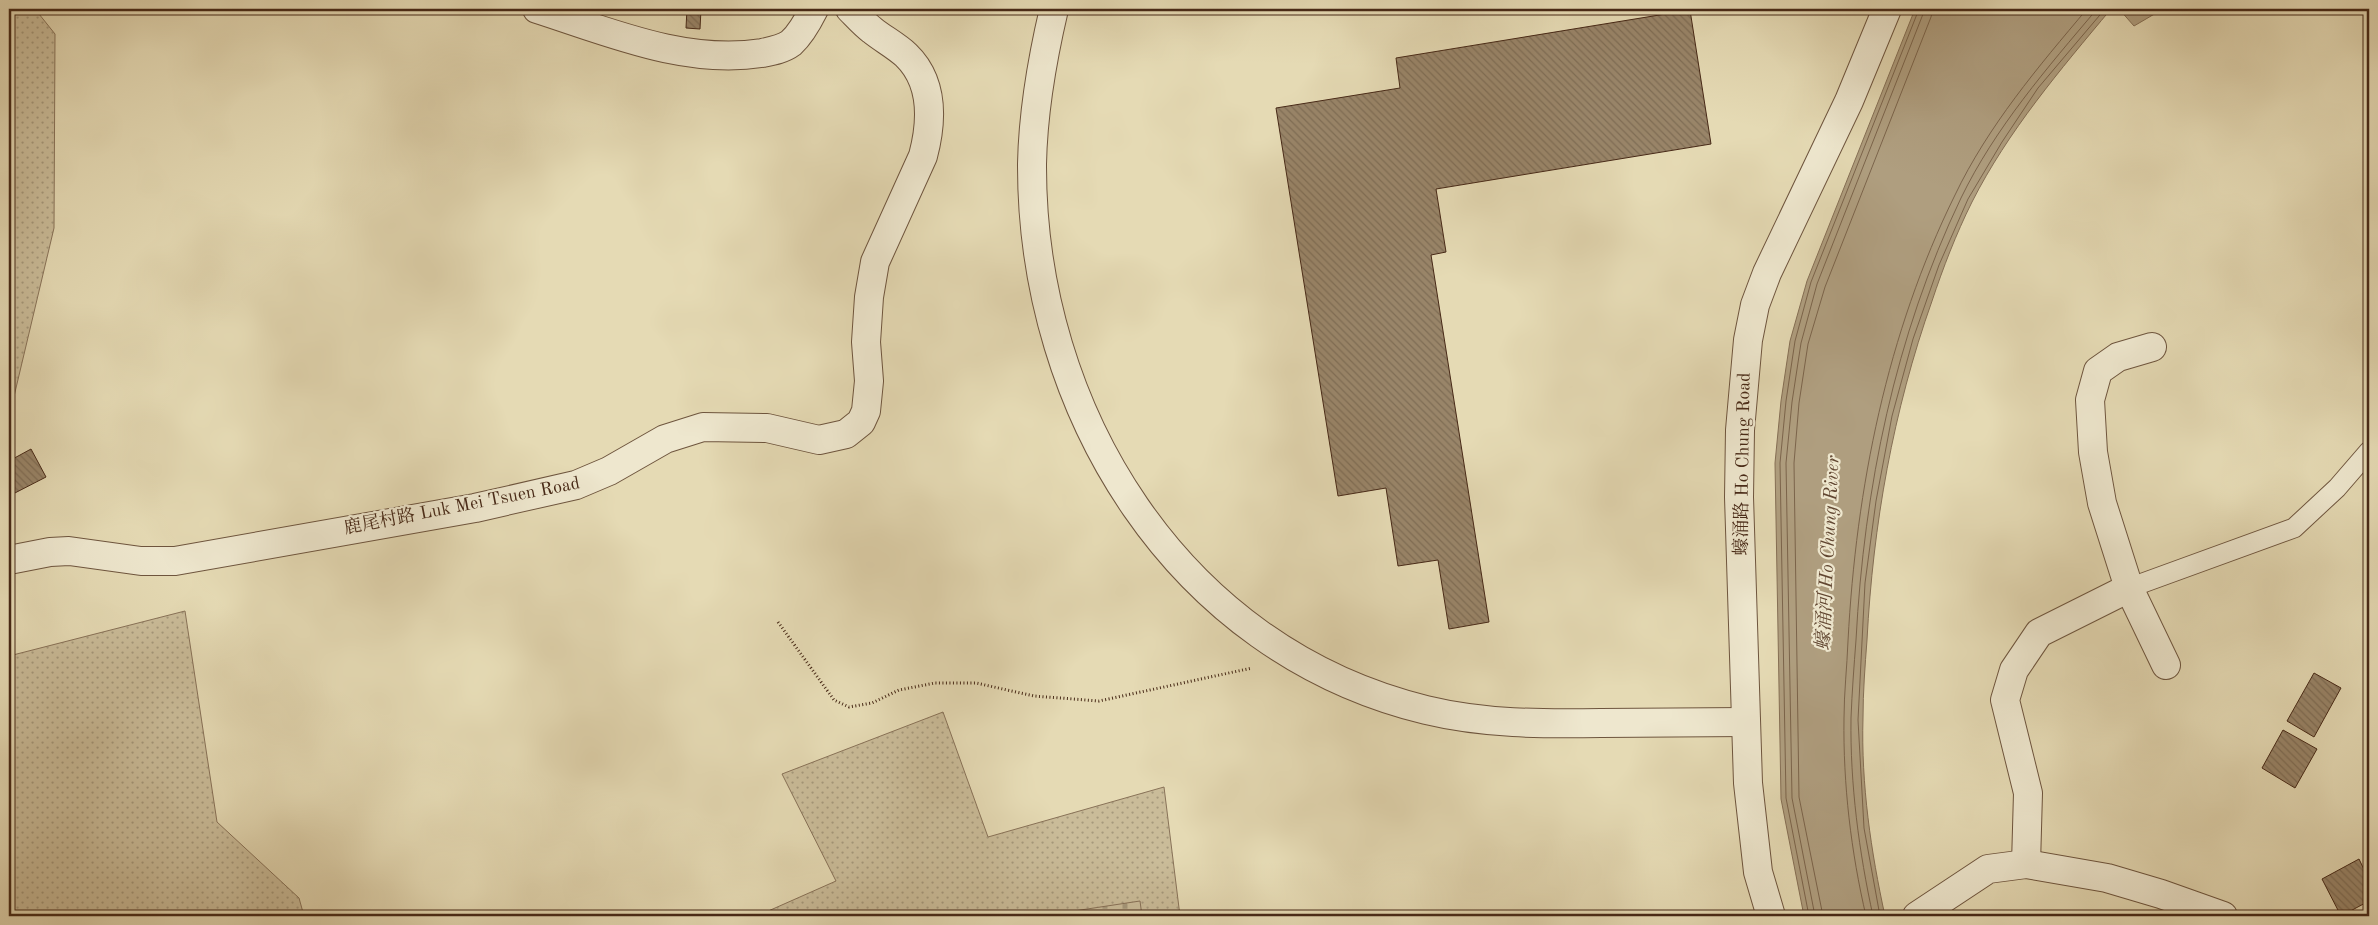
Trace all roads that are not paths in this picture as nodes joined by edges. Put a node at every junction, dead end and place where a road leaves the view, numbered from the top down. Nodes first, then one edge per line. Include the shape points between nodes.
1 (537, 9) edge
2 (814, 9) edge
3 (850, 9) edge
4 (1054, 9) edge
5 (1887, 9) edge
6 (2152, 347) dead end
7 (2369, 451) edge
8 (9, 560) edge
9 (2129, 588) junction
10 (2166, 665) dead end
11 (1746, 722) junction
12 (2026, 864) junction
13 (1771, 916) edge
14 (1917, 916) edge
15 (2223, 916) edge

1 - 2 street via 657,47 733,56 774,51 790,44
3 - 8 street, 鹿尾村路 Luk Mei Tsuen Road via 907,56 922,82 930,107 923,156 881,247 870,280 866,342 868,398 861,422 855,428 833,438 819,440 767,428 703,427 665,439 593,479 557,490 193,559 149,562 69,551
4 - 11 street via 1042,64 1032,163 1040,266 1051,314 1072,386 1100,451 1138,513 1195,580 1225,608 1282,649 1350,684 1425,710 1462,718 1537,724
5 - 11 street, 蠔涌路 Ho Chung Road via 1849,101 1768,273 1755,305 1748,340 1740,430 1739,496
6 - 9 street via 2118,357 2098,371 2090,400 2093,452 2102,503
7 - 9 lane via 2337,488 2294,528
9 - 10 street
9 - 12 street via 2039,633 2014,670 2005,700 2028,793
11 - 13 street, 蠔涌路 Ho Chung Road via 1752,832 1758,872
12 - 14 street via 1988,869
12 - 15 street via 2107,878

